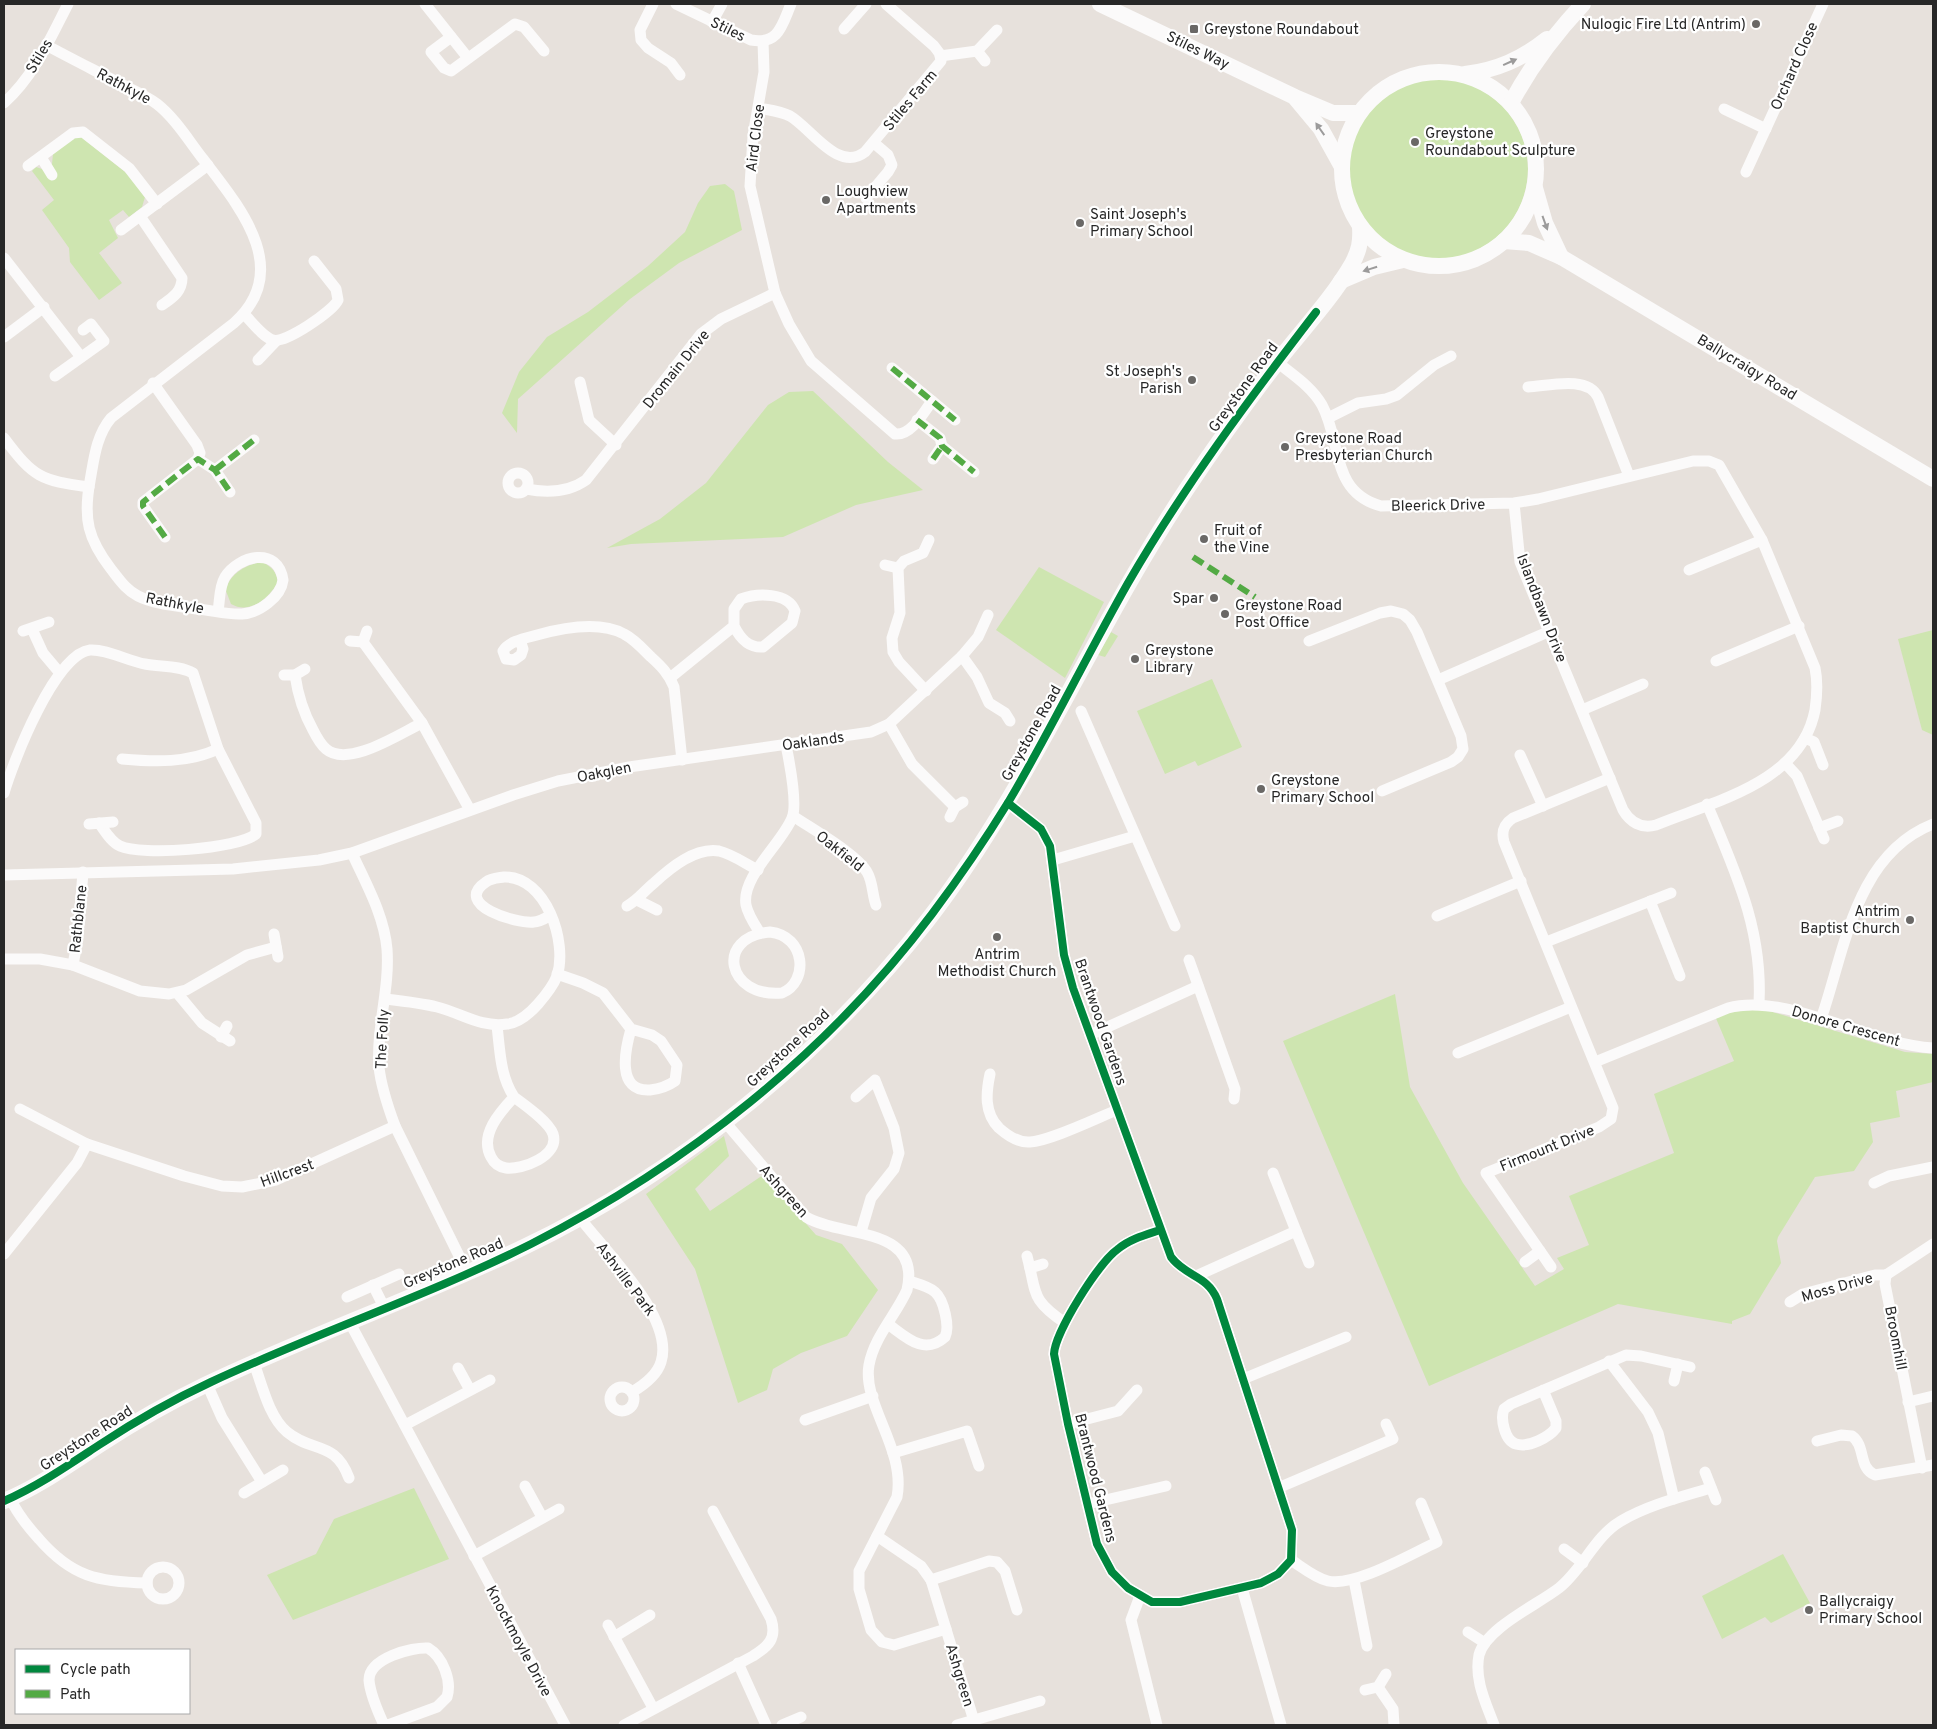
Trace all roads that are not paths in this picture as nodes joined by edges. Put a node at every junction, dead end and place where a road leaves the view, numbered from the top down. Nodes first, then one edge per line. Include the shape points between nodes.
1 (68, 4) edge
2 (425, 4) edge
3 (653, 4) edge
4 (676, 4) edge
5 (722, 4) edge
6 (791, 4) edge
7 (866, 4) edge
8 (886, 4) edge
9 (1100, 4) edge
10 (1583, 4) edge
11 (1822, 4) edge
12 (712, 22) junction
13 (844, 29) dead end
14 (997, 30) dead end
15 (1558, 31) junction
16 (451, 37) junction
17 (763, 41) junction
18 (46, 45) junction
19 (544, 51) dead end
20 (977, 51) junction
21 (940, 56) junction
22 (468, 58) junction
23 (986, 61) dead end
24 (680, 75) dead end
25 (1463, 75) junction
26 (1295, 97) junction
27 (4, 102) edge
28 (1511, 104) junction
29 (759, 108) junction
30 (1724, 109) dead end
31 (1359, 113) junction
32 (1766, 129) junction
33 (874, 143) junction
34 (41, 157) junction
35 (208, 165) junction
36 (1341, 165) junction
37 (28, 166) dead end
38 (1746, 172) dead end
39 (52, 175) dead end
40 (1534, 188) junction
41 (866, 198) dead end
42 (157, 204) junction
43 (140, 216) junction
44 (1360, 227) junction
45 (122, 230) dead end
46 (1504, 241) junction
47 (1560, 257) junction
48 (4, 258) edge
49 (1403, 260) junction
50 (314, 261) dead end
51 (1339, 282) junction
52 (775, 292) junction
53 (162, 306) dead end
54 (44, 307) junction
55 (244, 314) junction
56 (83, 330) dead end
57 (4, 337) edge
58 (276, 341) junction
59 (1451, 356) dead end
60 (81, 357) junction
61 (258, 360) dead end
62 (1277, 362) junction
63 (892, 368) dead end
64 (55, 376) dead end
65 (580, 382) dead end
66 (153, 383) junction
67 (1528, 387) dead end
68 (932, 401) junction
69 (1328, 418) junction
70 (917, 420) junction
71 (955, 420) dead end
72 (4, 438) edge
73 (254, 440) dead end
74 (616, 445) junction
75 (942, 446) junction
76 (198, 459) junction
77 (933, 459) dead end
78 (215, 470) junction
79 (974, 472) dead end
80 (1629, 476) junction
81 (1933, 479) edge
82 (89, 487) junction
83 (526, 489) dead end
84 (230, 492) dead end
85 (1514, 503) junction
86 (165, 537) dead end
87 (929, 540) dead end
88 (1762, 540) junction
89 (885, 565) dead end
90 (898, 568) junction
91 (1689, 570) dead end
92 (218, 611) junction
93 (988, 615) dead end
94 (49, 622) dead end
95 (734, 626) junction
96 (1799, 626) junction
97 (1550, 631) junction
98 (520, 640) dead end
99 (350, 641) dead end
100 (1310, 642) dead end
101 (962, 656) junction
102 (1716, 661) dead end
103 (305, 668) dead end
104 (59, 672) junction
105 (670, 678) junction
106 (1438, 680) junction
107 (1643, 684) dead end
108 (926, 691) junction
109 (1015, 705) dead end
110 (1582, 710) junction
111 (1081, 711) dead end
112 (422, 723) junction
113 (890, 724) junction
114 (1805, 738) junction
115 (786, 745) junction
116 (218, 749) junction
117 (734, 752) joint
118 (1520, 755) dead end
119 (122, 759) dead end
120 (682, 760) junction
121 (1785, 763) junction
122 (1823, 765) dead end
123 (1610, 778) junction
124 (1382, 791) dead end
125 (4, 793) edge
126 (1008, 803) junction
127 (1707, 804) junction
128 (1543, 806) junction
129 (956, 809) dead end
130 (470, 810) junction
131 (793, 816) junction
132 (1838, 821) dead end
133 (113, 822) dead end
134 (1933, 824) edge
135 (1819, 828) junction
136 (1135, 836) junction
137 (1824, 840) dead end
138 (352, 853) junction
139 (1053, 860) junction
140 (758, 870) junction
141 (83, 872) junction
142 (4, 875) edge
143 (1520, 881) junction
144 (1671, 893) dead end
145 (872, 894) junction
146 (1650, 901) junction
147 (862, 902) dead end
148 (876, 905) dead end
149 (657, 910) dead end
150 (551, 915) junction
151 (1437, 916) dead end
152 (1175, 926) dead end
153 (760, 933) junction
154 (274, 934) dead end
155 (1546, 942) junction
156 (4, 959) edge
157 (1190, 960) dead end
158 (73, 966) junction
159 (557, 974) junction
160 (1680, 976) dead end
161 (1198, 986) junction
162 (178, 994) junction
163 (384, 1000) junction
164 (1759, 1004) junction
165 (1572, 1007) junction
166 (1821, 1020) junction
167 (227, 1026) dead end
168 (497, 1026) junction
169 (631, 1029) junction
170 (1090, 1035) junction
171 (1933, 1048) edge
172 (1458, 1053) dead end
173 (1595, 1062) junction
174 (990, 1074) dead end
175 (514, 1097) junction
176 (856, 1098) dead end
177 (1234, 1099) dead end
178 (20, 1109) dead end
179 (1117, 1110) junction
180 (724, 1122) junction
181 (395, 1126) junction
182 (87, 1144) junction
183 (1933, 1167) edge
184 (1273, 1172) dead end
185 (1874, 1183) dead end
186 (580, 1218) junction
187 (1160, 1230) junction
188 (1296, 1231) junction
189 (861, 1232) junction
190 (1933, 1244) edge
191 (1540, 1251) junction
192 (4, 1254) edge
193 (1525, 1262) dead end
194 (1309, 1263) dead end
195 (1043, 1264) dead end
196 (1551, 1267) dead end
197 (468, 1272) junction
198 (399, 1274) dead end
199 (1886, 1275) junction
200 (1196, 1276) junction
201 (909, 1281) junction
202 (373, 1285) junction
203 (347, 1297) dead end
204 (1790, 1302) dead end
205 (384, 1307) junction
206 (350, 1322) junction
207 (1065, 1323) junction
208 (888, 1324) junction
209 (1346, 1337) dead end
210 (1609, 1361) junction
211 (254, 1363) junction
212 (1678, 1364) junction
213 (1690, 1367) dead end
214 (458, 1368) dead end
215 (1243, 1379) junction
216 (490, 1380) dead end
217 (1674, 1381) dead end
218 (207, 1384) junction
219 (470, 1390) junction
220 (1137, 1390) dead end
221 (1543, 1390) junction
222 (632, 1392) dead end
223 (873, 1396) junction
224 (1933, 1396) edge
225 (1908, 1402) junction
226 (805, 1420) dead end
227 (1068, 1424) junction
228 (1386, 1424) dead end
229 (405, 1425) junction
230 (1817, 1441) dead end
231 (893, 1453) junction
232 (979, 1466) dead end
233 (1928, 1466) edge
234 (282, 1470) dead end
235 (1705, 1472) dead end
236 (349, 1478) dead end
237 (262, 1482) junction
238 (525, 1486) dead end
239 (1166, 1486) dead end
240 (1278, 1488) junction
241 (1711, 1488) junction
242 (244, 1493) dead end
243 (7, 1499) edge
244 (1674, 1499) junction
245 (1716, 1500) dead end
246 (1421, 1503) dead end
247 (1088, 1504) junction
248 (559, 1509) dead end
249 (713, 1511) dead end
250 (542, 1517) junction
251 (877, 1536) junction
252 (1564, 1549) dead end
253 (474, 1556) junction
254 (1291, 1560) junction
255 (1583, 1563) junction
256 (931, 1580) junction
257 (1354, 1580) junction
258 (147, 1583) dead end
259 (1242, 1588) junction
260 (1140, 1596) junction
261 (1017, 1610) dead end
262 (650, 1615) dead end
263 (608, 1625) dead end
264 (946, 1629) junction
265 (1468, 1632) dead end
266 (614, 1637) junction
267 (1484, 1643) junction
268 (1367, 1646) dead end
269 (738, 1663) junction
270 (1386, 1674) dead end
271 (1378, 1687) junction
272 (1365, 1690) dead end
273 (1040, 1701) dead end
274 (653, 1708) junction
275 (801, 1717) dead end
276 (974, 1721) junction
277 (384, 1725) edge
278 (388, 1725) edge
279 (565, 1725) edge
280 (624, 1725) edge
281 (766, 1725) edge
282 (782, 1725) edge
283 (957, 1725) edge
284 (1158, 1725) edge
285 (1281, 1725) edge
286 (1394, 1725) edge
287 (1494, 1725) edge

1 - 18 street, Stiles
2 - 16 street
3 - 24 street via 640,30 641,40 646,47 671,63
4 - 12 street, Stiles
5 - 12 street
6 - 17 street, Stiles via 778,33
7 - 13 street
8 - 21 street, Stiles Farm via 930,41
9 - 26 main road, Stiles Way
10 - 15 main road
11 - 32 street, Orchard Close
12 - 17 street, Stiles via 751,40
14 - 20 street
25 -> 15 main road via 1508,64
15 - 28 main road
16 - 22 street
16 - 22 street via 431,52 444,68 451,70
17 - 29 street, Aird Close via 764,72
18 - 27 street, Stiles via 24,81
18 - 35 street, Rathkyle via 156,104 170,116
19 - 22 street via 524,26 516,24
20 - 21 street, Stiles Farm
20 - 23 street
21 - 33 street, Stiles Farm via 938,66
25 - 28 main road via 1489,86
25 - 31 main road via 1416,74 1394,82
26 - 31 main road, Stiles Way via 1333,113
36 -> 26 main road, Stiles Way via 1321,129
28 - 40 main road via 1531,138 1536,163
29 - 33 street, Stiles Farm via 792,117 840,156 856,157
29 - 52 street, Aird Close via 753,136 750,186
30 - 32 street, Orchard Close
31 - 36 main road via 1346,138
32 - 38 street, Orchard Close
33 - 41 street, Stiles Farm via 888,155 892,165
34 - 37 street
34 - 39 street
34 - 42 street via 75,132 83,132 129,168
35 - 42 street
35 - 55 street, Rathkyle via 242,212 258,250 260,283
36 - 44 main road via 1342,187
40 - 46 main road via 1525,214
40 -> 47 main road
42 - 43 street
43 - 45 street
43 - 53 street via 182,278 177,293
44 - 49 main road via 1379,247
44 - 51 main road, Greystone Road via 1359,248
46 - 47 main road, Ballycraigy Road via 1528,243
46 - 49 main road via 1492,251 1464,264 1433,267
47 - 81 main road, Ballycraigy Road
48 - 54 street
49 -> 51 main road, Greystone Road via 1374,267
50 - 58 street via 336,290 338,300 286,340
51 - 62 main road, Greystone Road
52 - 70 street, Aird Close via 798,341 821,372 895,434 906,432
52 - 74 street, Dromain Drive via 721,319 700,334
54 - 57 street
54 - 60 street
55 - 58 street
55 - 66 street, Rathkyle
56 - 60 street via 91,324 104,340
58 - 61 street
59 - 69 street via 1434,365 1397,395 1358,403
60 - 64 street
62 - 69 street, Bleerick Drive via 1314,394
62 - 126 main road, Greystone Road via 1152,542
63 - 68 street
65 - 74 street via 590,420
66 - 76 street via 198,445
66 - 82 street, Rathkyle via 119,410 104,429 96,448
67 - 80 street via 1582,384 1593,389
68 - 70 street
68 - 71 street
69 - 85 street, Bleerick Drive via 1343,474 1352,489 1370,503 1406,507
70 - 75 street via 940,438
72 - 82 street via 37,475
73 - 78 street
74 - 83 street, Dromain Drive via 594,474 578,486 552,491
75 - 77 street
75 - 79 street
76 - 78 street
76 - 86 street via 143,502
78 - 84 street
80 - 85 street
80 - 88 street via 1693,461 1716,462 1724,470
82 - 92 street, Rathkyle via 87,517 91,539 122,583 137,596 155,602
85 - 97 street, Islandbawn Drive via 1520,562
87 - 90 street via 923,553 904,561
88 - 91 street
88 - 96 street
89 - 90 street
90 - 108 street via 900,613 892,638 893,652
92 - 92 street, Rathkyle via 248,613 271,601 283,583 276,564 265,557 254,557 231,570 222,583
93 - 101 street, Oaklands via 978,636
94 - 104 street via 27,630
95 - 95 street via 745,642 763,647 792,624 795,611 784,598 747,597 741,599 734,609
95 - 105 street
96 - 102 street
96 - 114 street via 1814,663 1817,680 1814,715
97 - 106 street
97 - 110 street, Islandbawn Drive
98 - 105 street via 564,629 613,630 638,644
99 - 112 street via 365,636
100 - 106 street via 1369,616 1397,612 1414,625
101 - 108 street, Oaklands
101 - 109 street via 993,708 1008,717
103 - 112 street via 289,675 305,715 323,746 336,755 361,752
104 - 116 street via 79,654 92,650 145,664 190,671 198,682
104 - 125 street via 22,745
105 - 120 street via 674,687
106 - 124 street via 1461,736 1463,751 1451,762
107 - 110 street
108 - 113 street, Oaklands
110 - 123 street, Islandbawn Drive
111 - 136 street
112 - 130 street
113 - 115 street, Oaklands via 871,732
113 - 129 street via 912,764
114 - 121 street
114 - 122 street via 1814,742
115 - 117 street, Oaklands
115 - 131 street
116 - 119 street via 197,757 174,760
116 - 133 street via 256,823 257,831 252,838 225,846 130,849 112,841 94,824
117 - 120 street, Oakglen
118 - 128 street
120 - 130 street, Oakglen via 558,781
121 - 127 street via 1756,784
121 - 135 street via 1797,776
123 - 127 street, Islandbawn Drive via 1623,810 1633,822 1649,827
123 - 128 street, Firmount Drive
126 - 139 street, Brantwood Gardens via 1040,829 1050,846
126 - 180 main road, Greystone Road via 969,864 895,960 818,1041
127 - 164 street via 1749,907 1758,958
128 - 143 street, Firmount Drive via 1513,818 1503,828 1504,842
130 - 138 street
131 - 140 street
131 - 145 street, Oakfield via 859,862 870,877
132 - 135 street
134 - 166 street via 1894,849 1868,881
135 - 137 street
136 - 139 street
136 - 152 street
138 - 141 street via 275,866
138 - 163 street, The Folly via 376,905 385,937 387,972
139 - 170 street, Brantwood Gardens via 1067,971
140 - 149 street via 724,853 705,852 691,856 670,868 632,903
140 - 153 street via 745,899 746,908
141 - 142 street
141 - 158 street, Rathblane
143 - 151 street
143 - 155 street, Firmount Drive
144 - 146 street
145 - 147 street
145 - 148 street, Oakfield
146 - 155 street
146 - 160 street
150 - 150 street via 532,923 498,916 483,907 478,892 490,880 513,878 535,890
150 - 159 street via 557,936
153 - 153 street via 782,934 797,947 796,978 784,992 770,993 758,989 743,981 733,969 733,959 738,950
154 - 162 street via 277,952 231,963
155 - 165 street, Firmount Drive
156 - 158 street, Rathblane via 40,959
157 - 161 street
158 - 162 street, Rathblane via 140,991
159 - 168 street via 534,1009 515,1022
159 - 169 street via 603,993
161 - 170 street, Brantwood Gardens
161 - 177 street via 1235,1089
162 - 167 street via 192,1013 226,1039
163 - 168 street via 439,1007 482,1024
163 - 181 street, The Folly via 379,1067
164 - 166 street, Donore Crescent
164 - 173 street, Donore Crescent via 1728,1008
165 - 172 street
165 - 173 street, Firmount Drive
166 - 171 street, Donore Crescent via 1881,1038
168 - 175 street via 502,1066
169 - 169 street via 625,1069 629,1082 646,1090 675,1081 677,1065 667,1046 652,1035
170 - 179 street, Brantwood Gardens
173 - 191 street, Firmount Drive via 1613,1108 1609,1120 1486,1173
174 - 179 street via 986,1098 990,1114 999,1128 1019,1140 1038,1141
175 - 175 street via 548,1126 554,1139 543,1157 528,1165 508,1168 494,1162 487,1142 494,1121
176 - 189 street via 875,1080 894,1128 899,1153 894,1169 871,1198
178 - 182 street, Hillcrest
179 - 187 street, Brantwood Gardens
180 - 186 main road, Greystone Road via 659,1170
180 - 189 street, Ashgreen via 806,1217 817,1223
181 - 182 street, Hillcrest via 276,1180 242,1187 213,1185
181 - 197 street, The Folly
182 - 192 street via 77,1163
183 - 185 street via 1889,1176
184 - 188 street
186 - 197 main road, Greystone Road
186 - 222 street, Ashville Park via 648,1304 657,1321 663,1346 662,1361 651,1378
187 - 200 street, Brantwood Gardens via 1177,1265
187 - 207 street, Brantwood Gardens via 1134,1239 1110,1255
188 - 194 street
188 - 200 street
189 - 201 street, Ashgreen via 886,1241 894,1248 906,1262
190 - 199 street
191 - 193 street
191 - 196 street, Firmount Drive
195 - 207 street via 1028,1262 1039,1302
197 - 205 main road, Greystone Road
198 - 202 street
199 - 204 street, Moss Drive via 1803,1294
199 - 225 street, Broomhill via 1885,1284
200 - 215 street, Brantwood Gardens via 1213,1290
201 - 208 street, Ashgreen via 904,1298
201 - 208 street via 938,1295 946,1324 945,1337 932,1346 920,1345
202 - 203 street
202 - 205 street
205 - 206 main road, Greystone Road
206 - 211 main road, Greystone Road
206 - 229 street, Knockmoyle Drive
207 - 227 street, Brantwood Gardens via 1054,1354
208 - 223 street, Ashgreen via 869,1362
209 - 215 street
210 - 212 street via 1633,1355
210 - 221 street
210 - 244 street via 1648,1412 1658,1433
211 - 218 main road, Greystone Road
211 - 236 street via 277,1420 288,1433 343,1462
212 - 213 street
212 - 217 street
214 - 219 street
215 - 240 street, Brantwood Gardens
216 - 219 street
218 - 237 street via 222,1418
218 - 243 main road, Greystone Road via 134,1422 53,1476
219 - 229 street
220 - 227 street, Brantwood Gardens via 1118,1411
221 - 221 street via 1504,1409 1504,1427 1512,1442 1524,1444 1542,1439 1556,1428
223 - 226 street
223 - 231 street, Ashgreen
224 - 225 street
225 - 233 street, Broomhill
227 - 247 street, Brantwood Gardens
228 - 240 street via 1393,1440
229 - 253 street, Knockmoyle Drive
230 - 233 street via 1849,1436 1857,1441 1869,1472 1875,1475
231 - 232 street via 967,1430
231 - 251 street, Ashgreen via 900,1477 897,1497
234 - 237 street
235 - 241 street
237 - 242 street
238 - 250 street
239 - 247 street, Brantwood Gardens
240 - 254 street, Brantwood Gardens via 1292,1530
241 - 244 street
241 - 245 street
243 - 258 street via 53,1555 72,1569 100,1580
244 - 255 street via 1620,1521
246 - 257 street via 1437,1542
247 - 260 street, Brantwood Gardens via 1097,1544 1106,1562 1119,1580
248 - 250 street
249 - 269 street via 774,1627 772,1641
250 - 253 street
251 - 256 street, Ashgreen via 921,1566
251 - 264 street, Ashgreen via 858,1578 873,1634 882,1642 894,1645
252 - 255 street
253 - 279 street, Knockmoyle Drive
254 - 257 street via 1322,1579
254 - 259 street, Brantwood Gardens via 1271,1579
255 - 267 street via 1541,1602 1499,1628
256 - 261 street via 990,1561 997,1562 1005,1571
256 - 264 street, Ashgreen
257 - 268 street
259 - 260 street, Brantwood Gardens via 1170,1603 1152,1602
259 - 285 street
260 - 284 street via 1131,1620
262 - 266 street
263 - 266 street
264 - 276 street, Ashgreen
265 - 267 street
266 - 274 street
267 - 287 street via 1479,1679
269 - 274 street
269 - 281 street
270 - 271 street
271 - 272 street
271 - 286 street via 1393,1709
273 - 276 street, Ashgreen
274 - 280 street
275 - 282 street
276 - 283 street, Ashgreen
277 - 278 street via 370,1681 372,1672 384,1660 406,1649 433,1651 448,1680 447,1697 437,1707

